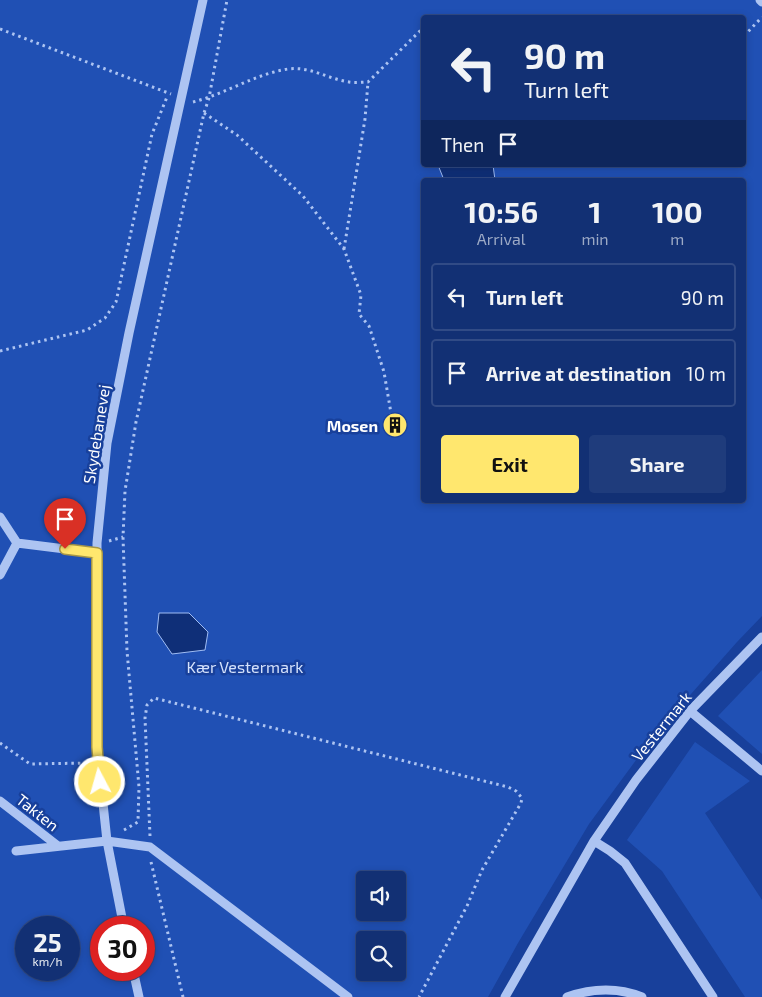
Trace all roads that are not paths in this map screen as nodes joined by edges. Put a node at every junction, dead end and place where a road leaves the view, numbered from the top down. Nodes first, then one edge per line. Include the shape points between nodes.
1 (203, 0) edge
2 (0, 517) edge
3 (17, 543) junction
4 (97, 553) junction
5 (0, 575) edge
6 (762, 637) edge
7 (690, 711) junction
8 (762, 771) edge
9 (0, 801) edge
10 (107, 841) junction
11 (594, 841) junction
12 (58, 846) junction
13 (16, 850) dead end
14 (122, 916) edge
15 (135, 981) edge
16 (139, 997) edge
17 (348, 997) edge
18 (505, 997) edge
19 (567, 997) edge
20 (642, 997) edge
21 (713, 997) edge

1 - 4 street, Skydebanevej via 107,443
2 - 3 street
3 - 4 street
3 - 5 street
4 - 10 street, Skydebanevej via 97,747
6 - 7 street, Vestermark
7 - 8 street
7 - 11 street, Vestermark
9 - 12 street, Takten
10 - 12 street
10 - 14 street, Skydebanevej
10 - 17 street via 150,847
11 - 18 street, Vestermark
11 - 21 street via 624,863
12 - 13 street
15 - 16 street
19 - 20 street via 604,989

